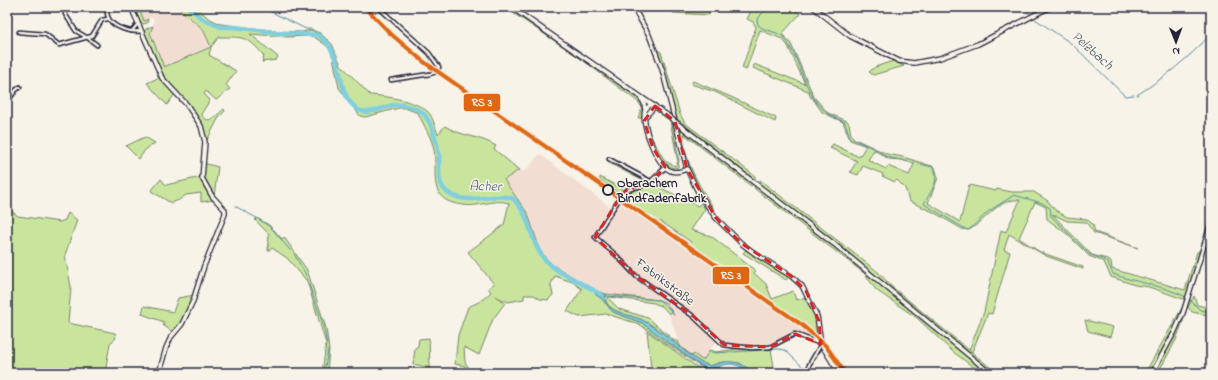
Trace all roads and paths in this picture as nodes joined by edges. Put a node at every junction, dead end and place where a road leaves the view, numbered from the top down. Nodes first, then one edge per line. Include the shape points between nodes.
1 (10, 7) edge
2 (67, 7) edge
3 (106, 7) edge
4 (131, 7) edge
5 (378, 7) edge
6 (511, 7) edge
7 (633, 7) edge
8 (813, 7) edge
9 (1050, 7) edge
10 (108, 18) junction
11 (137, 25) junction
12 (7, 31) edge
13 (132, 31) junction
14 (140, 31) junction
15 (20, 32) dead end
16 (87, 38) junction
17 (97, 45) dead end
18 (391, 80) dead end
19 (20, 87) dead end
20 (638, 95) junction
21 (7, 102) edge
22 (653, 105) junction
23 (645, 110) junction
24 (644, 118) junction
25 (609, 159) dead end
26 (666, 167) junction
27 (687, 169) junction
28 (652, 182) junction
29 (1211, 223) edge
30 (821, 344) junction
31 (704, 371) dead end
32 (159, 373) edge
33 (727, 373) edge
34 (810, 373) edge
35 (840, 373) edge
36 (990, 373) edge
37 (1152, 373) edge

1 - 12 street
2 - 16 street via 65,14 76,31
3 - 10 street
4 - 11 street
5 - 18 street via 429,53 439,67 430,74
6 - 20 street
7 - 27 street via 649,35 662,69
8 - 9 street via 850,36 899,61 914,63 940,58 978,44
10 - 13 street via 114,25
10 - 16 street via 102,20 95,34
11 - 13 street
11 - 14 street
13 - 14 street
14 - 32 street via 166,84 190,109 201,126 205,142 202,178 212,196 225,210 193,301 182,324 171,337
15 - 16 street via 44,34 59,45
16 - 17 street
19 - 21 street
20 - 22 street
20 - 23 street via 644,103
22 - 23 street
22 - 24 street
22 - 36 street, bridge via 834,244
23 - 24 street
24 - 26 street via 653,148
25 - 28 street
26 - 27 street via 676,172
26 - 28 street, Fabrikstraße
27 - 30 street via 705,204 728,230 757,255 802,286 817,316
28 - 30 street, Fabrikstraße via 627,190 594,237 636,276 693,316 724,346 770,347 795,334
29 - 37 street via 1189,296 1174,333
30 - 34 street via 809,365
30 - 35 street
31 - 33 street

